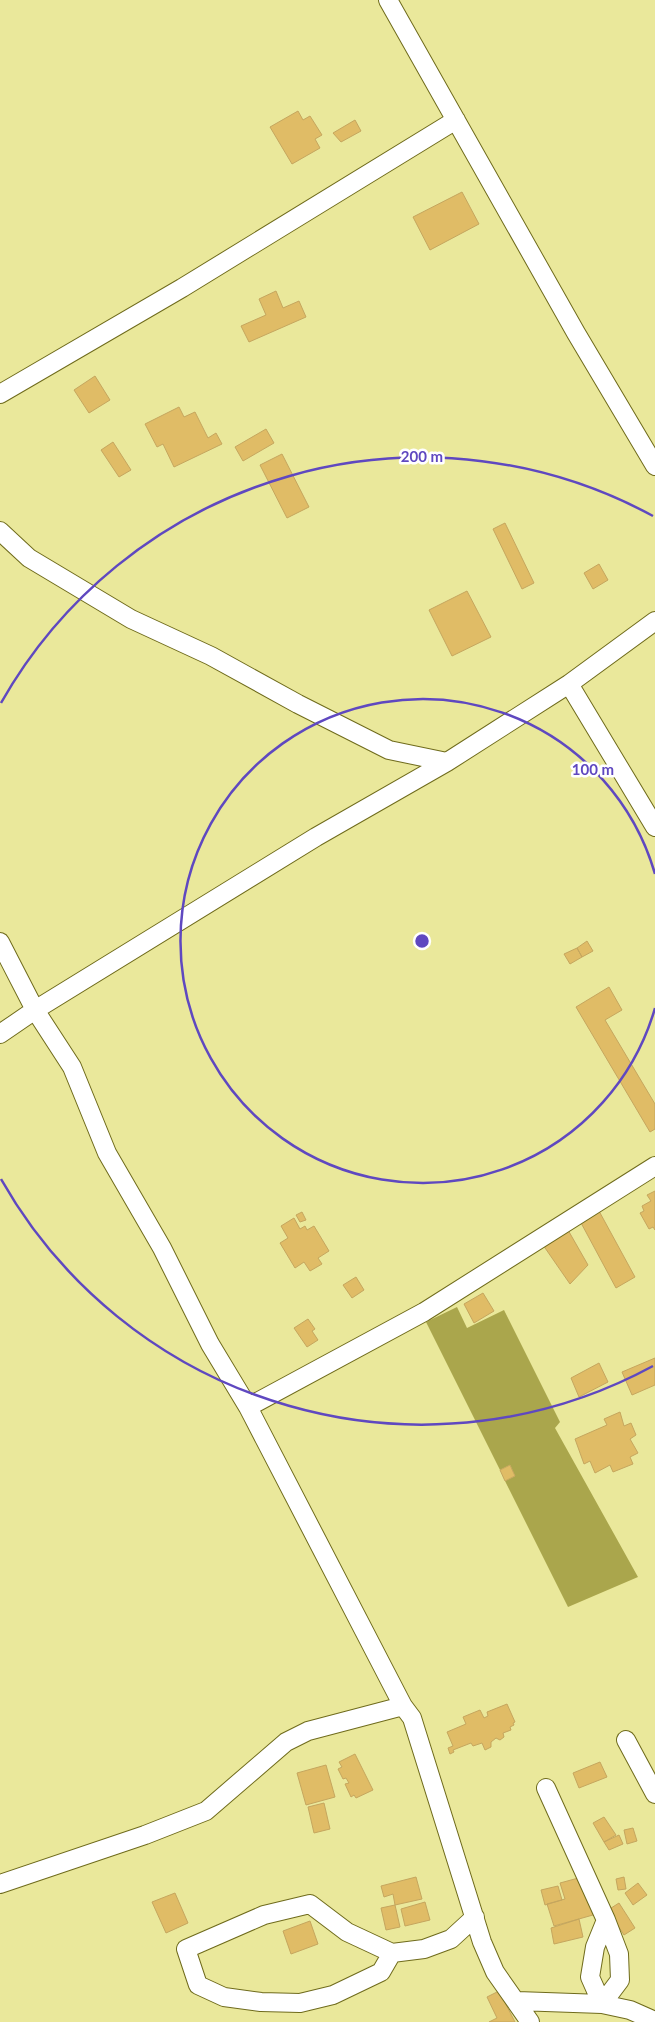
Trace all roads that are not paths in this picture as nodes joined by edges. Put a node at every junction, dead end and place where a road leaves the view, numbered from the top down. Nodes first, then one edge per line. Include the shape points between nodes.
1 (388, 0) edge
2 (456, 120) junction
3 (0, 394) edge
4 (655, 466) edge
5 (0, 531) edge
6 (655, 621) edge
7 (569, 684) junction
8 (447, 762) junction
9 (655, 827) edge
10 (0, 942) edge
11 (35, 1010) junction
12 (0, 1034) edge
13 (655, 1166) edge
14 (248, 1407) junction
15 (403, 1706) junction
16 (626, 1740) dead end
17 (546, 1788) dead end
18 (655, 1794) edge
19 (0, 1884) edge
20 (475, 1918) junction
21 (606, 1920) junction
22 (392, 1953) junction
23 (516, 2001) junction
24 (602, 2004) junction
25 (655, 2021) edge
26 (530, 2022) edge

1 - 2 street
2 - 3 street via 182,288
2 - 4 street
5 - 8 street via 29,558 131,618 211,656 389,750
6 - 7 street
7 - 8 street
7 - 9 street
8 - 11 street via 316,837
10 - 11 street
11 - 12 street
11 - 14 street via 72,1067 107,1153 162,1248 210,1344
13 - 14 street via 424,1312
14 - 15 street
15 - 19 street via 308,1731 286,1742 206,1811
15 - 20 street via 412,1718
16 - 18 street
17 - 21 street
20 - 22 street via 451,1939 424,1949
20 - 23 street via 495,1972
21 - 24 street via 595,1947 590,1977
21 - 24 street via 619,1954 620,1980
22 - 22 street via 347,1932 310,1904 264,1915 186,1949 198,1985 224,1997 300,2004 333,1995 381,1972
23 - 24 street
23 - 26 street
24 - 25 street via 630,2010

